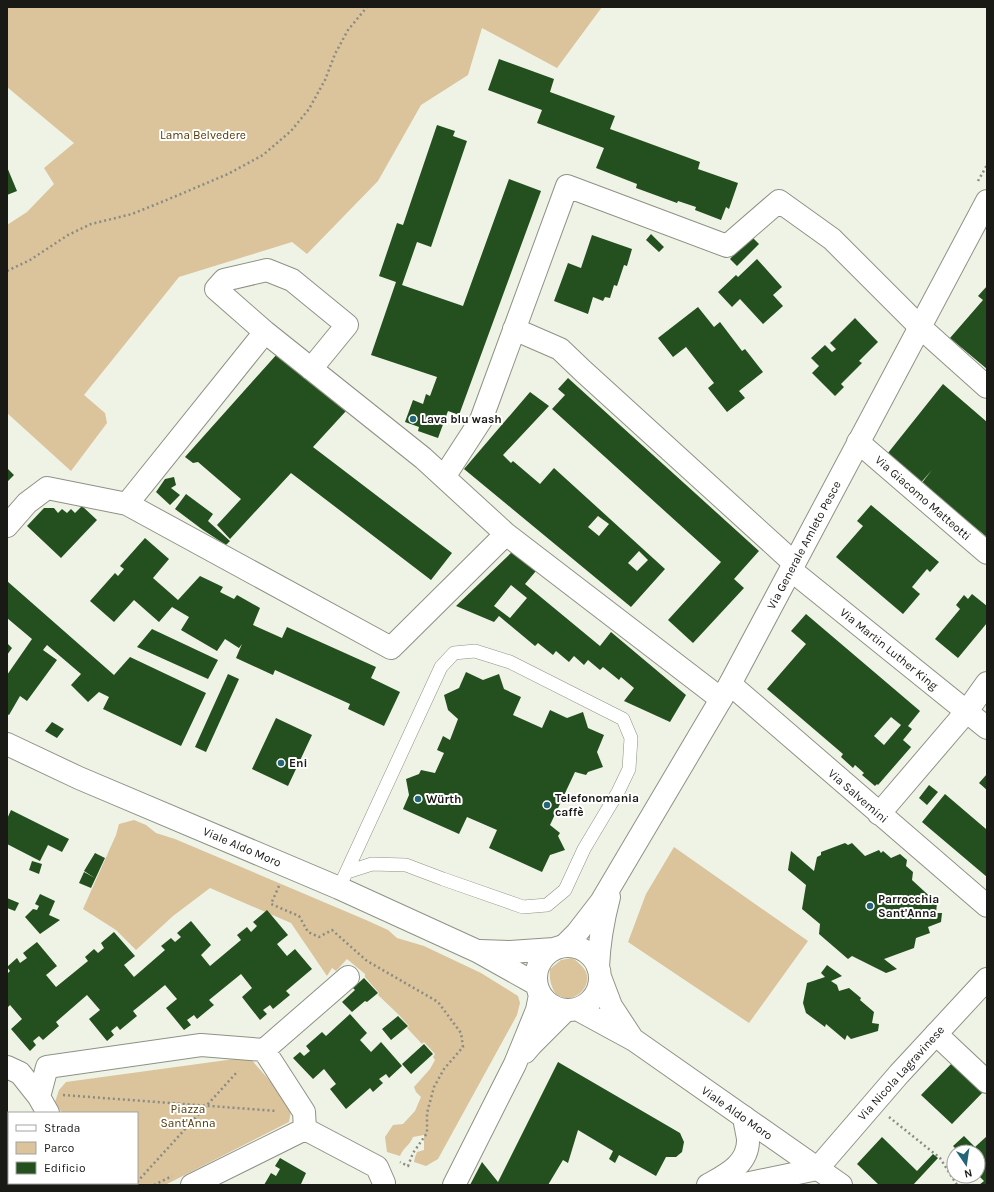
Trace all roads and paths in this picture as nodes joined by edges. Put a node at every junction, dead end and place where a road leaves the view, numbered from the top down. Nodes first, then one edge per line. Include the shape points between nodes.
1 (367, 7) edge
2 (985, 211) edge
3 (7, 271) edge
4 (920, 327) junction
5 (514, 329) junction
6 (265, 332) junction
7 (311, 369) junction
8 (987, 387) edge
9 (858, 442) junction
10 (444, 477) junction
11 (127, 504) junction
12 (7, 526) edge
13 (506, 534) junction
14 (987, 553) edge
15 (793, 566) junction
16 (987, 683) edge
17 (725, 692) junction
18 (967, 711) junction
19 (987, 728) edge
20 (7, 744) edge
21 (879, 814) junction
22 (288, 866) junction
23 (343, 880) junction
24 (612, 885) junction
25 (987, 906) edge
26 (559, 947) junction
27 (477, 951) junction
28 (599, 972) junction
29 (348, 977) dead end
30 (987, 980) edge
31 (538, 989) junction
32 (571, 1010) junction
33 (936, 1034) junction
34 (634, 1040) junction
35 (264, 1050) junction
36 (515, 1064) junction
37 (7, 1067) edge
38 (242, 1067) dead end
39 (987, 1082) edge
40 (64, 1091) dead end
41 (873, 1104) junction
42 (43, 1105) edge
43 (206, 1106) junction
44 (280, 1112) dead end
45 (744, 1117) junction
46 (305, 1129) junction
47 (817, 1170) junction
48 (184, 1180) edge
49 (383, 1180) edge
50 (138, 1181) edge
51 (154, 1185) edge
52 (454, 1185) edge
53 (708, 1185) edge
54 (740, 1185) edge
55 (840, 1185) edge
56 (957, 1185) edge

1 - 3 path via 348,30 309,109 291,131 263,155 228,174 132,214 91,224 68,234 30,260
2 - 4 street, Via Generale Amleto Pesce
4 - 5 street via 832,239 779,201 727,246 567,186
4 - 8 street
4 - 9 street, Via Generale Amleto Pesce
5 - 10 street via 481,420
5 - 15 street, Via Martin Luther King via 560,348
6 - 7 street, Via Salvemini
6 - 7 street, Via Salvemini via 216,289 224,280 267,270 292,280 347,325
6 - 11 street
7 - 10 street, Via Salvemini
9 - 14 street, Via Giacomo Matteotti
9 - 15 street, Via Generale Amleto Pesce
10 - 13 street, Via Salvemini
11 - 12 street via 47,488 27,503
11 - 13 street via 391,648
13 - 17 street, Via Salvemini
15 - 17 street, Via Generale Amleto Pesce
15 - 18 street, Via Martin Luther King
16 - 18 street
17 - 21 street, Via Salvemini
17 - 24 street, Via Generale Amleto Pesce
18 - 19 street, Via Martin Luther King
18 - 21 street
20 - 22 street, Viale Aldo Moro via 79,778
21 - 25 street, Via Salvemini
22 - 23 street, Viale Aldo Moro
22 - 49 path via 271,904 299,916 308,932 319,937 332,930 367,961 438,1002 461,1032 463,1048 444,1069 434,1087 427,1113 427,1133 413,1153 408,1166 388,1157
23 - 23 lane via 372,864 406,865 523,907 547,905 565,890 629,769 632,738 623,719 510,662 475,651 454,653 441,667
23 - 27 street, Viale Aldo Moro
24 - 26 street, Via Generale Amleto Pesce via 588,920
24 - 28 street, Via Generale Amleto Pesce via 602,925
26 - 27 street, Viale Aldo Moro via 510,952
26 - 28 street via 575,947 585,951 593,958
26 - 31 street via 545,955 539,964 536,974
27 - 31 street, Viale Aldo Moro
28 - 32 street via 599,988 594,997 586,1004
28 - 34 street, Viale Aldo Moro via 611,1006
29 - 35 street
30 - 33 street, Via Nicola Lagravinese
31 - 32 street via 547,1002 556,1008
31 - 36 street via 536,1010
32 - 34 street, Viale Aldo Moro
32 - 36 street via 531,1045
33 - 39 street
33 - 41 street, Via Nicola Lagravinese
34 - 45 street, Viale Aldo Moro
35 - 42 street via 201,1045 47,1067
35 - 46 street via 304,1112
36 - 52 street
37 - 42 street via 20,1073
38 - 43 path
40 - 43 path via 61,1095
41 - 47 street, Via Nicola Lagravinese
41 - 56 path via 940,1158
43 - 44 path
43 - 50 path
45 - 47 street, Viale Aldo Moro
45 - 53 street via 748,1141 744,1157 735,1169
46 - 48 street
46 - 49 street
47 - 54 street
47 - 55 street, Viale Aldo Moro
48 - 51 path

